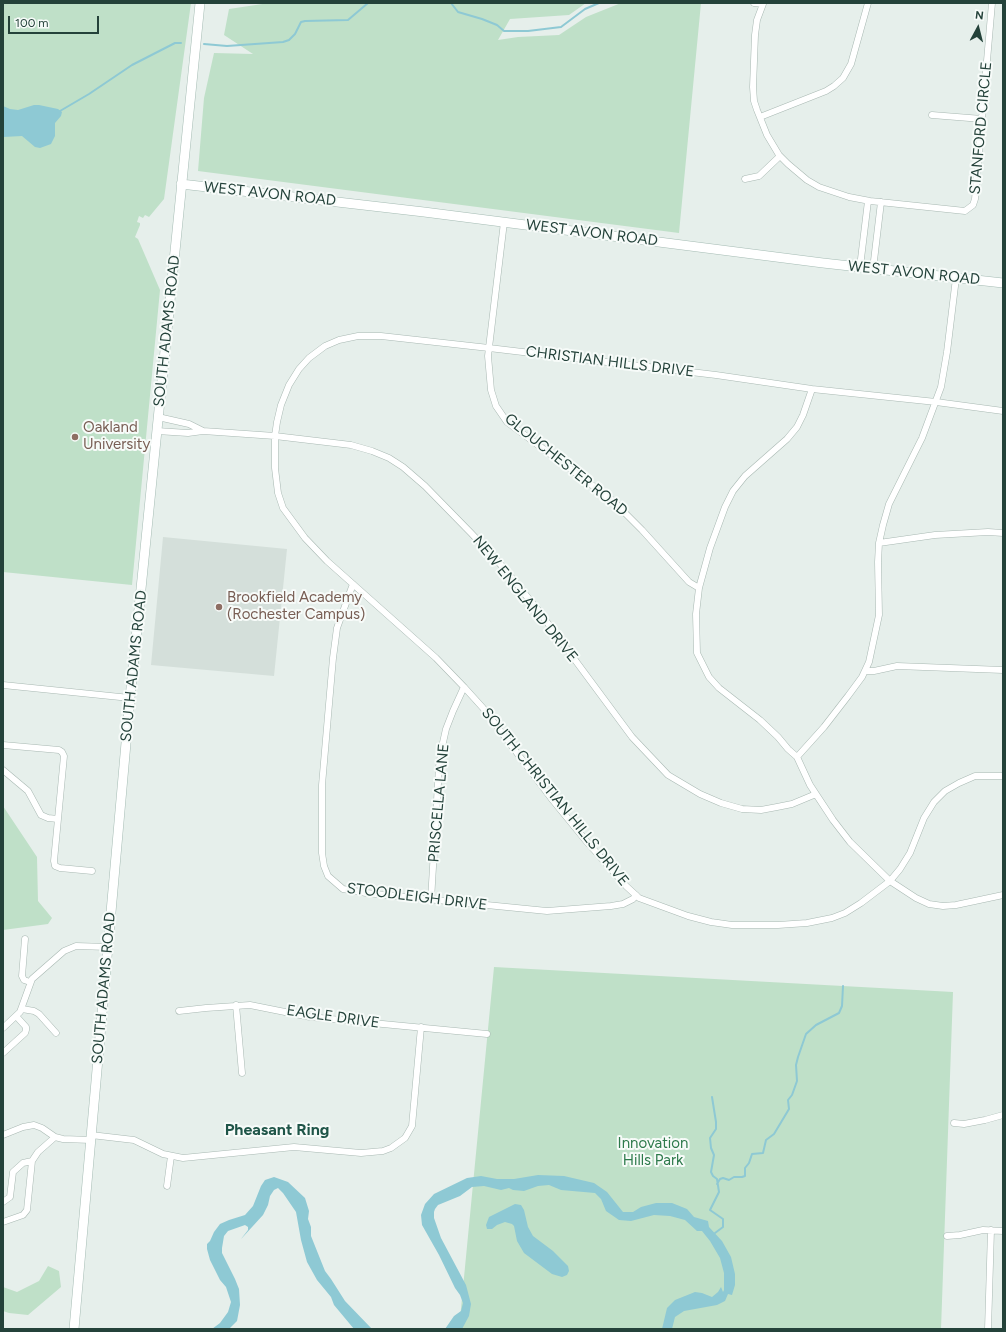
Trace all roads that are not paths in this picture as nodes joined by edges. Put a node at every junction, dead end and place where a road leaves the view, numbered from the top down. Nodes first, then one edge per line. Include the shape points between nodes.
1 (200, 3) edge
2 (754, 3) edge
3 (868, 3) edge
4 (992, 3) edge
5 (932, 115) dead end
6 (760, 117) junction
7 (982, 118) junction
8 (780, 156) junction
9 (745, 179) dead end
10 (181, 184) junction
11 (868, 201) junction
12 (881, 202) junction
13 (504, 222) junction
14 (860, 267) junction
15 (873, 269) junction
16 (956, 278) junction
17 (1003, 283) edge
18 (489, 348) junction
19 (812, 389) junction
20 (936, 402) junction
21 (1003, 411) edge
22 (158, 417) junction
23 (203, 431) junction
24 (157, 432) junction
25 (275, 436) junction
26 (1003, 533) edge
27 (879, 543) junction
28 (353, 584) junction
29 (699, 588) junction
30 (1003, 670) edge
31 (865, 671) junction
32 (3, 685) edge
33 (464, 687) junction
34 (130, 698) junction
35 (3, 745) edge
36 (797, 757) junction
37 (3, 770) edge
38 (1003, 776) edge
39 (816, 794) junction
40 (58, 819) junction
41 (92, 871) dead end
42 (890, 881) junction
43 (1003, 894) edge
44 (636, 895) junction
45 (431, 900) junction
46 (25, 939) dead end
47 (108, 947) junction
48 (30, 982) junction
49 (236, 1005) junction
50 (22, 1009) junction
51 (179, 1011) dead end
52 (16, 1016) junction
53 (3, 1028) edge
54 (421, 1028) junction
55 (56, 1033) dead end
56 (487, 1034) dead end
57 (3, 1053) edge
58 (242, 1072) dead end
59 (1003, 1115) edge
60 (954, 1123) dead end
61 (3, 1135) edge
62 (55, 1137) junction
63 (91, 1138) junction
64 (171, 1156) junction
65 (32, 1161) junction
66 (167, 1186) dead end
67 (3, 1202) edge
68 (3, 1222) edge
69 (991, 1230) junction
70 (1003, 1231) edge
71 (947, 1236) dead end
72 (74, 1325) edge
73 (988, 1329) edge

1 - 10 main road, SOUTH ADAMS ROAD
2 - 6 street, STANFORD CIRCLE via 763,4 757,20 753,87
3 - 6 street via 851,64 843,78 826,91
4 - 7 street, STANFORD CIRCLE
5 - 7 street
6 - 8 street, STANFORD CIRCLE
7 - 12 street, STANFORD CIRCLE via 975,199 970,208 957,211
8 - 9 street via 759,176
8 - 11 street, STANFORD CIRCLE via 796,172 819,187 849,198
10 - 13 main road, WEST AVON ROAD
10 - 22 main road, SOUTH ADAMS ROAD
11 - 12 street, STANFORD CIRCLE
11 - 14 street
12 - 15 street
13 - 14 main road, WEST AVON ROAD
13 - 18 street, GLOUCHESTER ROAD
14 - 15 main road, WEST AVON ROAD
15 - 16 main road, WEST AVON ROAD
16 - 17 main road, WEST AVON ROAD
16 - 20 street via 947,352
18 - 19 street, CHRISTIAN HILLS DRIVE
18 - 25 street, CHRISTIAN HILLS DRIVE via 381,336 358,336 339,340 325,346 309,358 289,385 281,405
18 - 29 street, GLOUCHESTER ROAD via 491,390 496,406 507,422 612,500 689,582
19 - 20 street, CHRISTIAN HILLS DRIVE
19 - 29 street via 804,415 797,427 745,476 733,491 710,548
20 - 21 street, CHRISTIAN HILLS DRIVE
20 - 27 street via 922,438 889,504
22 - 23 street, NEW ENGLAND DRIVE via 189,424
22 - 24 main road, SOUTH ADAMS ROAD
23 - 24 street, NEW ENGLAND DRIVE
23 - 25 street, NEW ENGLAND DRIVE
24 - 34 main road, SOUTH ADAMS ROAD
25 - 28 street, SOUTH CHRISTIAN HILLS DRIVE via 275,468 283,508 305,538
25 - 39 street, NEW ENGLAND DRIVE via 351,445 375,452 403,467 441,502 501,565 538,610 632,737 668,775 700,794 742,809 761,810 792,804
26 - 27 street via 935,535
27 - 31 street via 879,615
28 - 33 street, SOUTH CHRISTIAN HILLS DRIVE via 436,658
28 - 45 street, STOODLEIGH DRIVE via 337,628 333,658 322,786 324,866 328,876 343,889
29 - 36 street via 696,614 697,653 708,677 760,720
30 - 31 street via 897,666
31 - 36 street via 834,714
32 - 34 street
33 - 44 street, SOUTH CHRISTIAN HILLS DRIVE via 551,798
33 - 45 street, PRISCELLA LANE via 452,711 442,747
34 - 47 main road, SOUTH ADAMS ROAD
35 - 40 street via 62,752 64,756
36 - 39 street
37 - 40 street via 28,790 41,815
38 - 42 street, SOUTH CHRISTIAN HILLS DRIVE via 974,776 945,791 924,818 910,853
39 - 42 street via 850,842
40 - 41 street via 55,866
42 - 43 street via 916,898 929,904 944,906
42 - 44 street, SOUTH CHRISTIAN HILLS DRIVE via 845,913 832,918 783,925 711,922 659,906
44 - 45 street, STOODLEIGH DRIVE via 623,904 547,911
46 - 48 street via 22,976
47 - 48 street via 69,948
47 - 63 main road, SOUTH ADAMS ROAD
48 - 50 street
49 - 51 street, EAGLE DRIVE
49 - 54 street, EAGLE DRIVE via 261,1006 310,1017
49 - 58 street
50 - 52 street
50 - 55 street via 39,1014
52 - 53 street
52 - 57 street via 26,1027 25,1033
54 - 56 street, EAGLE DRIVE
54 - 64 street via 412,1126 405,1138 391,1148 378,1152 361,1152 294,1147 190,1158
59 - 60 street via 964,1124
61 - 62 street via 34,1125
62 - 63 street
62 - 65 street
63 - 64 street via 134,1140
63 - 72 main road, SOUTH ADAMS ROAD
64 - 66 street
65 - 67 street via 23,1163 13,1172 10,1197
65 - 68 street via 27,1210
69 - 70 street
69 - 71 street
69 - 73 street

